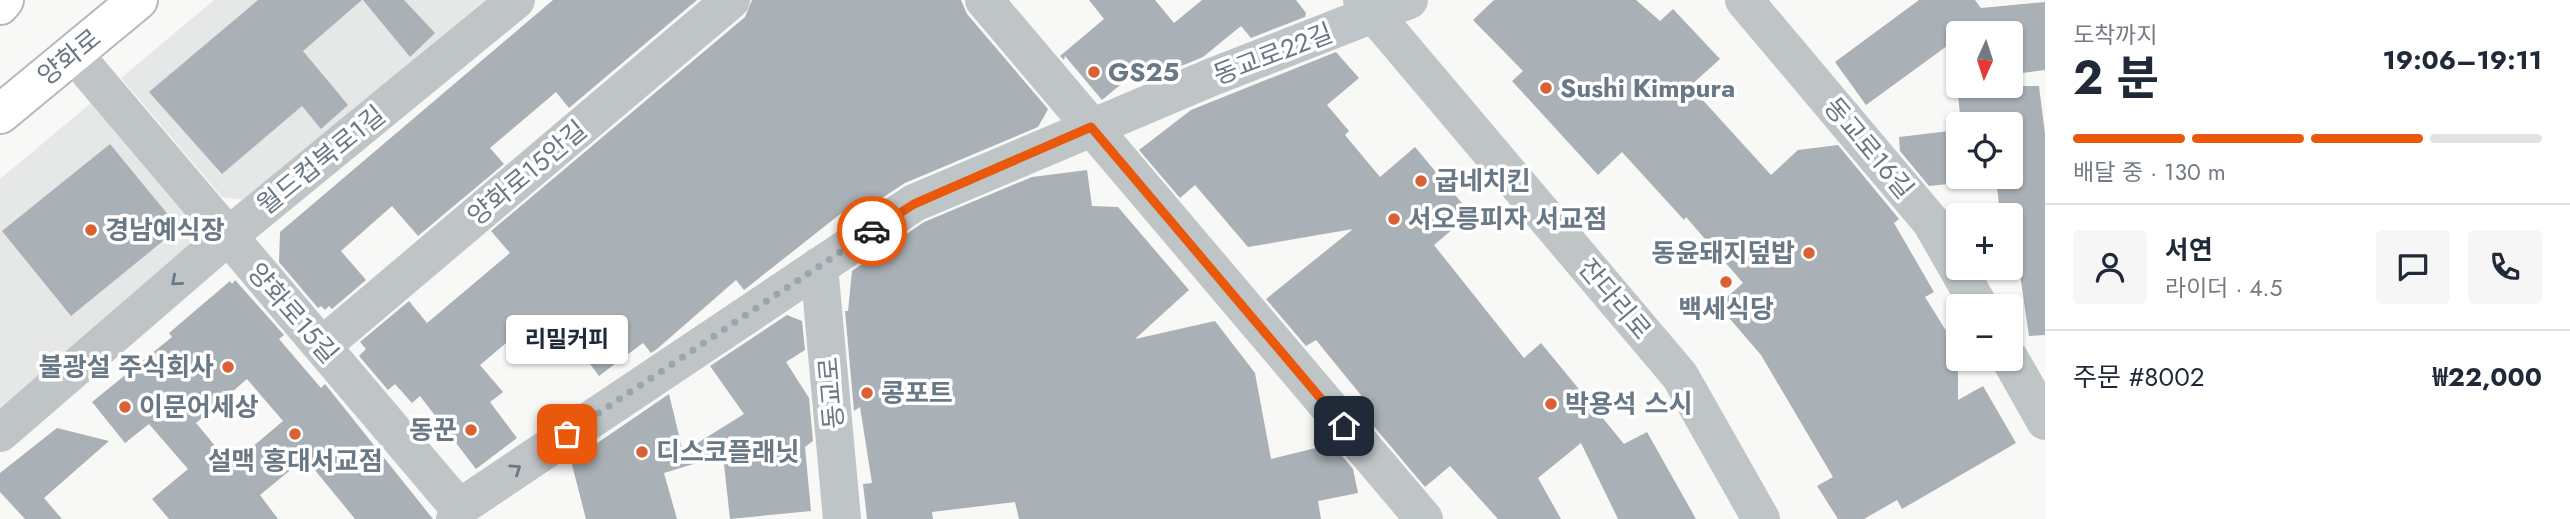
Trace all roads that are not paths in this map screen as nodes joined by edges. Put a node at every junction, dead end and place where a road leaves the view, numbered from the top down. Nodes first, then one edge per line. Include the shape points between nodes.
1 (4, 0) edge
2 (138, 0) edge
3 (516, 0) edge
4 (731, 0) edge
5 (984, 0) edge
6 (1409, 0) edge
7 (1744, 0) edge
8 (0, 5) edge
9 (1369, 8) edge
10 (74, 54) junction
11 (0, 114) edge
12 (1091, 127) junction
13 (228, 237) junction
14 (819, 267) junction
15 (1972, 294) edge
16 (322, 346) junction
17 (2023, 363) edge
18 (2045, 421) edge
19 (0, 433) edge
20 (457, 513) edge
21 (842, 519) edge
22 (1424, 519) edge
23 (1761, 519) edge

1 - 8 main road
2 - 10 main road, 양화로
3 - 13 street, 월드컵북로1길
4 - 16 street, 양화로15안길
5 - 12 street
6 - 9 street, 동교로22길
7 - 15 street, 동교로16길 via 1931,222
9 - 12 street, 동교로22길
9 - 23 street, 잔다리로 via 1680,376
10 - 11 main road, 양화로
10 - 13 street, 양화로15길
12 - 14 street, 동교로22길 via 914,204
12 - 22 street
13 - 16 street, 양화로15길
13 -> 19 street, 월드컵북로1길
20 -> 14 street, 동교로22길
14 - 21 street, 동교로
16 - 20 street, 양화로15길
17 - 18 street

